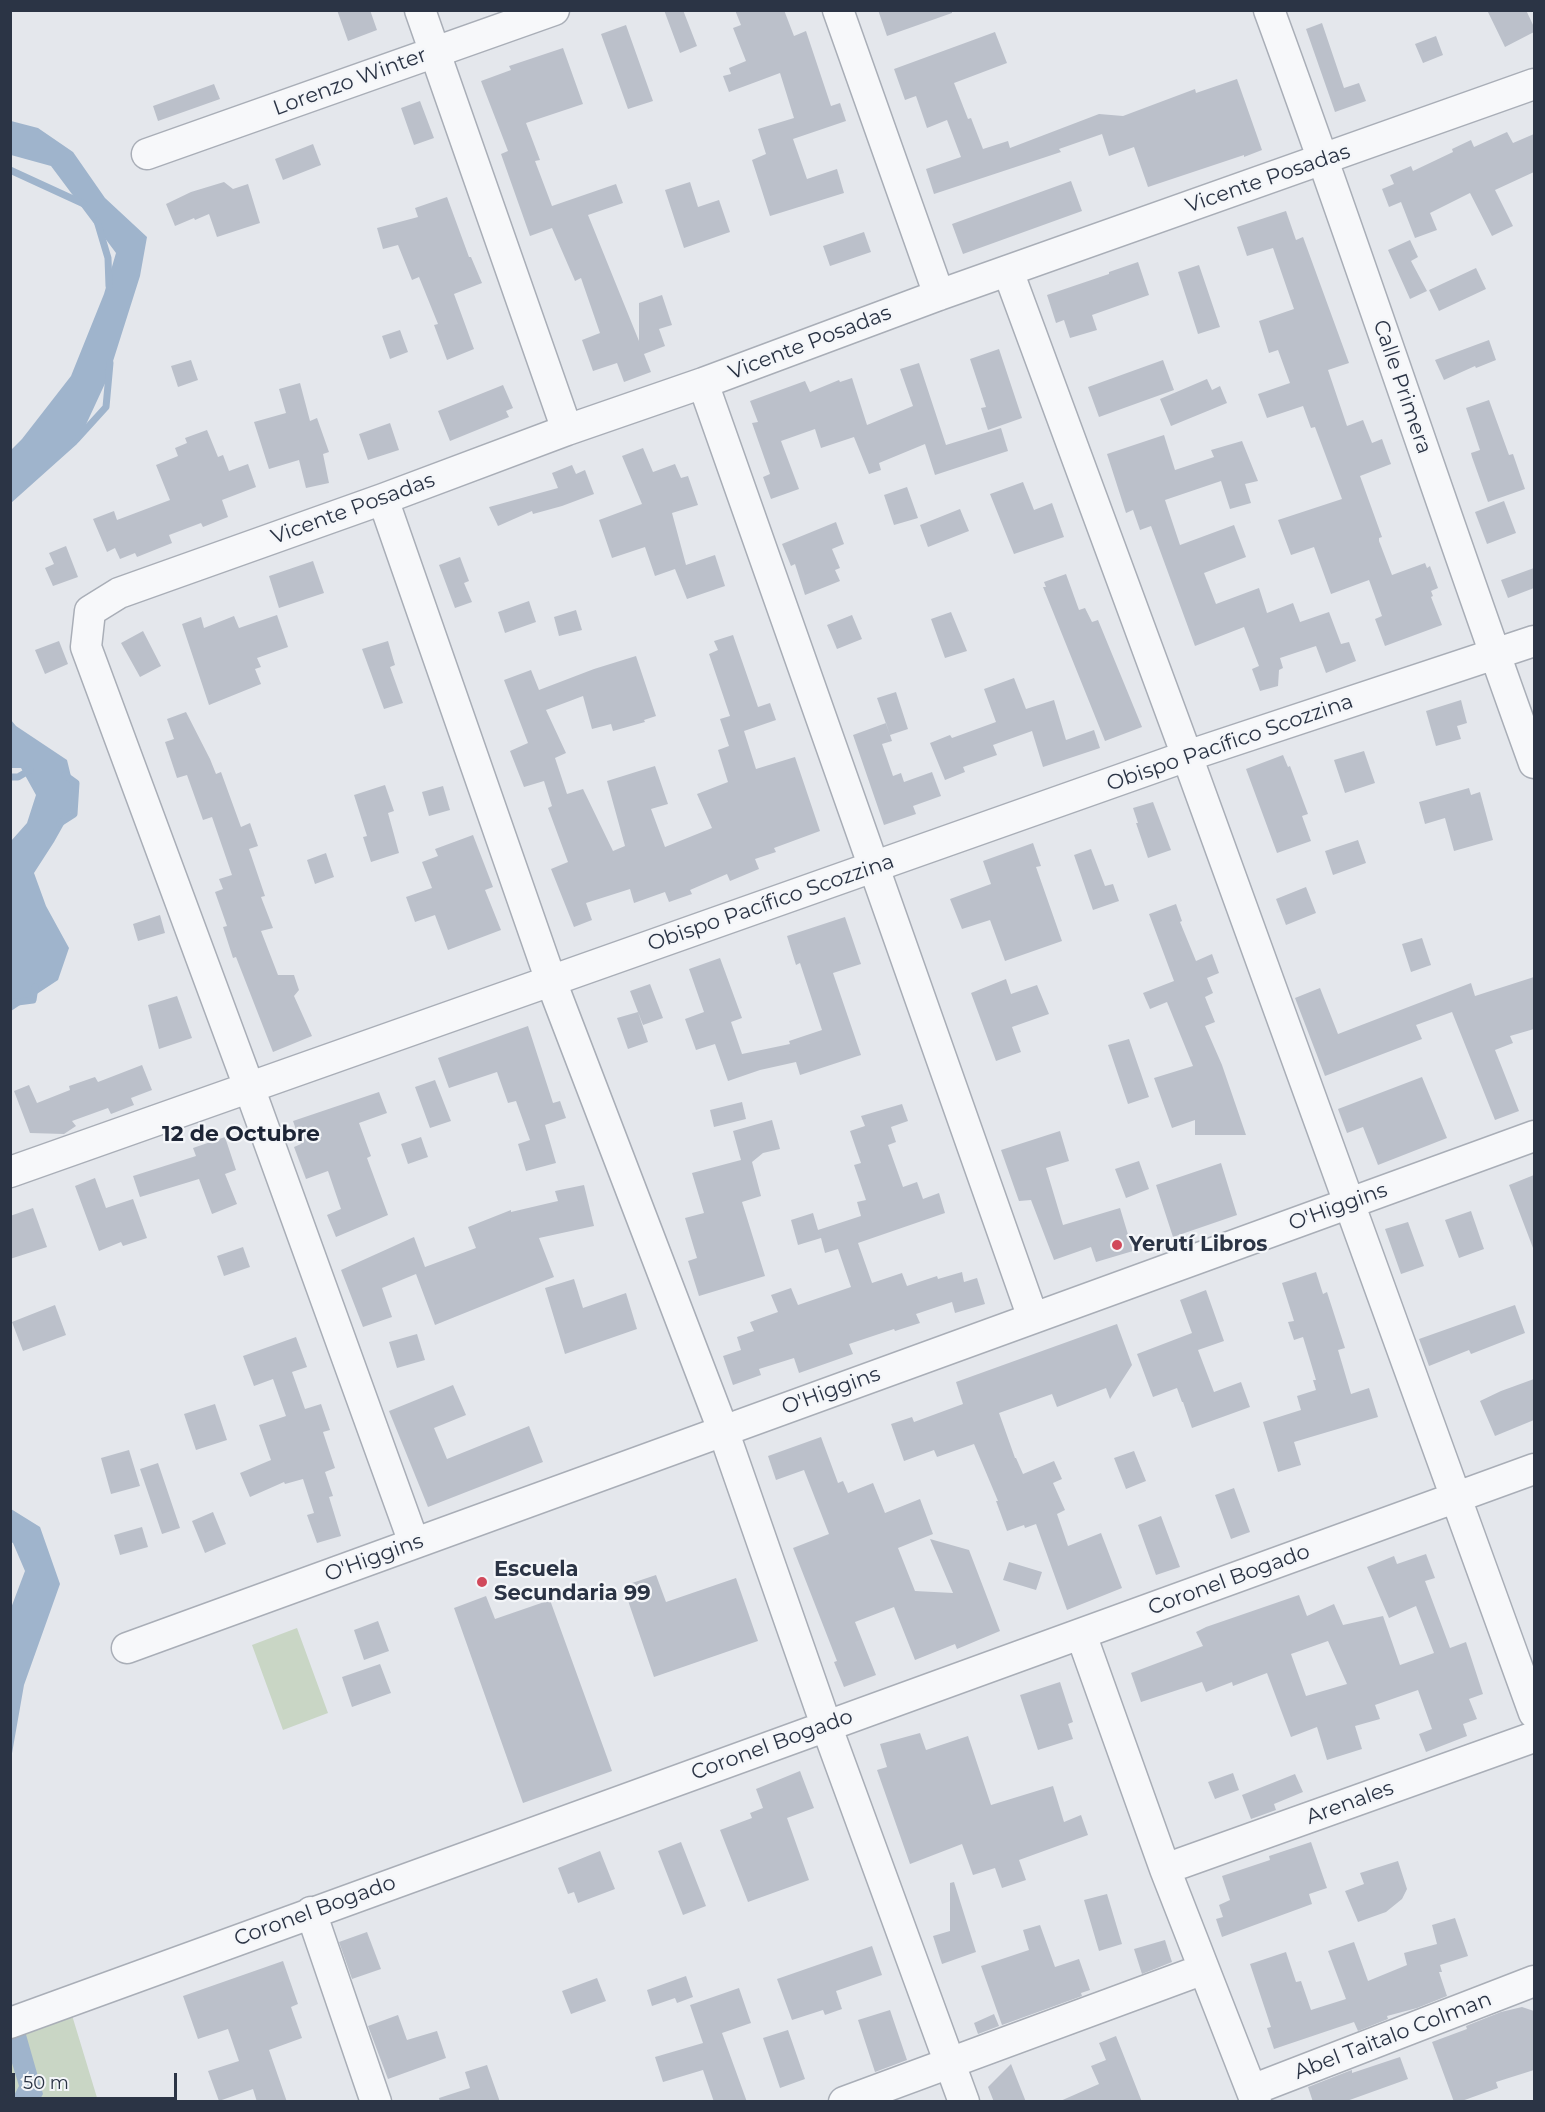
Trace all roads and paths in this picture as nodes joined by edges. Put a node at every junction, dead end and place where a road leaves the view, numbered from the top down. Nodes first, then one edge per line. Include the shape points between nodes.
1 (420, 10) edge
2 (554, 10) edge
3 (838, 10) edge
4 (1269, 10) edge
5 (436, 51) junction
6 (1534, 84) edge
7 (147, 154) dead end
8 (1324, 160) junction
9 (1008, 271) junction
10 (939, 295) junction
11 (703, 383) junction
12 (567, 430) junction
13 (383, 499) junction
14 (1534, 641) edge
15 (1495, 655) junction
16 (1187, 756) junction
17 (1534, 763) edge
18 (873, 867) junction
19 (551, 981) junction
20 (249, 1087) junction
21 (1534, 1136) edge
22 (10, 1172) edge
23 (1348, 1203) junction
24 (1033, 1318) junction
25 (723, 1430) junction
26 (1534, 1469) edge
27 (1456, 1497) junction
28 (414, 1543) junction
29 (1081, 1634) junction
30 (127, 1648) dead end
31 (1534, 1713) edge
32 (826, 1725) junction
33 (1534, 1737) edge
34 (1165, 1869) junction
35 (311, 1912) junction
36 (1204, 1969) junction
37 (1534, 1981) edge
38 (15, 2021) edge
39 (950, 2062) junction
40 (1254, 2096) edge
41 (376, 2102) edge
42 (844, 2102) edge
43 (964, 2102) edge

1 - 5 street
2 - 5 street, Lorenzo Winter
3 - 10 street
4 - 8 street, Calle Primera
5 - 7 street, Lorenzo Winter
5 - 12 street
6 - 8 street, Vicente Posadas
8 - 9 street, Vicente Posadas
8 - 15 street, Calle Primera
9 - 10 street, Vicente Posadas
9 - 16 street
10 - 11 street, Vicente Posadas
11 - 12 street, Vicente Posadas
11 - 18 street
12 - 13 street, Vicente Posadas
13 - 19 street
13 - 20 street, Vicente Posadas via 118,593 90,611 86,647
14 - 15 street, Obispo Pacífico Scozzina
15 - 16 street, Obispo Pacífico Scozzina
15 - 17 street, Calle Primera
16 - 18 street, Obispo Pacífico Scozzina
16 - 23 street
18 - 19 street, Obispo Pacífico Scozzina
18 - 24 street
19 - 20 street, Obispo Pacífico Scozzina
19 - 25 street
20 - 22 street, Obispo Pacífico Scozzina
20 - 28 street
21 - 23 street, O'Higgins
23 - 24 street, O'Higgins
23 - 27 street
24 - 25 street, O'Higgins
25 - 28 street, O'Higgins
25 - 32 street
26 - 27 street, Coronel Bogado
27 - 29 street, Coronel Bogado
27 - 31 street
28 - 30 street, O'Higgins
29 - 32 street, Coronel Bogado
29 - 34 street
32 - 35 street, Coronel Bogado
32 - 39 street
33 - 34 street, Arenales
34 - 36 street
35 - 38 street, Coronel Bogado
35 - 41 street
36 - 39 street
36 - 40 street
37 - 40 street, Abel Taitalo Colman
39 - 42 street
39 - 43 street

